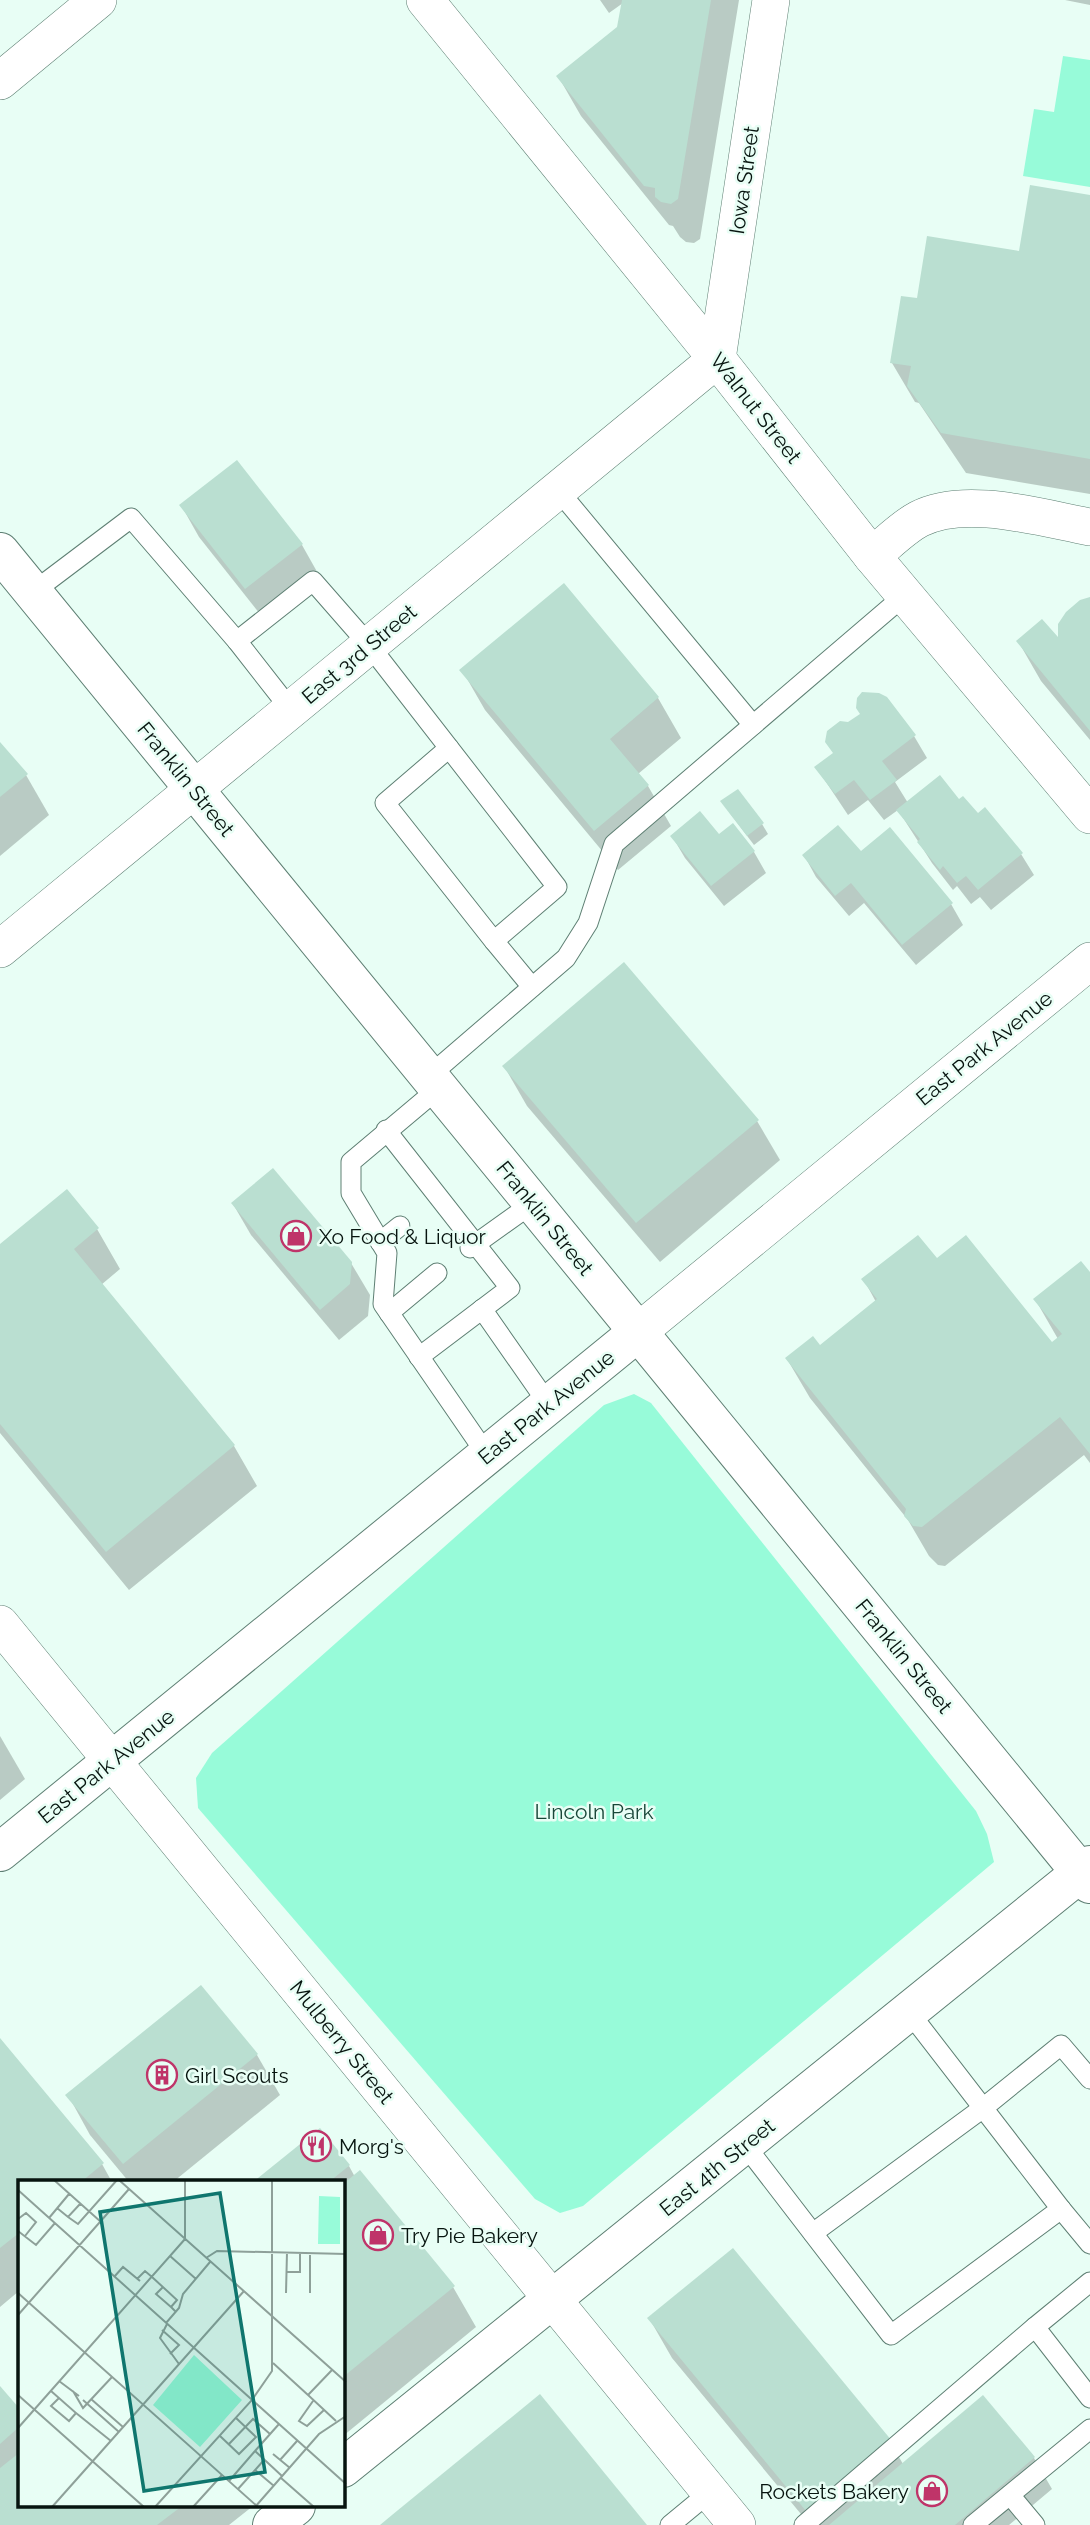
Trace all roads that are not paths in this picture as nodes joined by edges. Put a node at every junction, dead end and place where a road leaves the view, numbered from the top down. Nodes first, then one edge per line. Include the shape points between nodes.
1 (98, 0) edge
2 (425, 0) edge
3 (771, 0) edge
4 (0, 81) edge
5 (718, 359) junction
6 (558, 490) junction
7 (1090, 527) edge
8 (0, 552) edge
9 (872, 556) junction
10 (33, 592) junction
11 (905, 595) junction
12 (237, 641) junction
13 (369, 645) junction
14 (291, 710) junction
15 (753, 725) junction
16 (449, 748) junction
17 (195, 790) junction
18 (1090, 815) edge
19 (494, 941) junction
20 (0, 950) edge
21 (1090, 961) edge
22 (532, 987) junction
23 (434, 1082) junction
24 (386, 1130) junction
25 (533, 1203) junction
26 (400, 1226) dead end
27 (380, 1242) junction
28 (472, 1246) junction
29 (437, 1273) dead end
30 (482, 1309) junction
31 (389, 1313) junction
32 (638, 1332) junction
33 (419, 1357) junction
34 (549, 1405) junction
35 (487, 1455) junction
36 (0, 1624) edge
37 (112, 1761) junction
38 (0, 1852) edge
39 (1087, 1874) edge
40 (909, 2012) junction
41 (1090, 2079) edge
42 (983, 2108) junction
43 (745, 2145) junction
44 (1061, 2208) junction
45 (813, 2233) junction
46 (1090, 2244) edge
47 (1090, 2282) edge
48 (552, 2299) junction
49 (1035, 2327) junction
50 (1090, 2398) edge
51 (1090, 2429) edge
52 (345, 2466) edge
53 (710, 2492) junction
54 (1010, 2494) junction
55 (293, 2508) edge
56 (272, 2525) edge
57 (670, 2525) edge
58 (737, 2525) edge
59 (804, 2525) edge
60 (973, 2525) edge
61 (1035, 2525) edge

1 - 4 street
2 - 5 street, Walnut Street
3 - 5 street, Iowa Street
5 - 6 street, East 3rd Street
5 - 9 street, Walnut Street
6 - 13 street, East 3rd Street
6 - 15 lane
7 - 9 street via 979,507 950,509 919,519
8 - 10 street, Franklin Street
9 - 11 street, Walnut Street
10 - 12 lane via 131,518
10 - 17 street, Franklin Street
11 - 15 lane
11 - 18 street, Walnut Street
12 - 13 lane via 313,581
12 - 14 lane
13 - 14 street, East 3rd Street
13 - 16 lane
14 - 17 street, East 3rd Street
15 - 22 lane via 614,844 588,923 566,958
16 - 19 lane via 557,887
16 - 19 lane via 385,803
17 - 20 street, East 3rd Street
17 - 23 street, Franklin Street
19 - 22 lane
21 - 32 street, East Park Avenue
22 - 23 lane
23 - 24 lane
23 - 25 street, Franklin Street
24 - 27 lane via 351,1162 351,1193
24 - 28 lane
25 - 28 lane
25 - 32 street, Franklin Street
26 - 27 lane
27 - 31 lane via 387,1253 383,1304
28 - 30 lane via 510,1288
29 - 31 lane
30 - 33 lane
30 - 34 lane
31 - 33 lane
32 - 34 street, East Park Avenue
32 - 39 street, Franklin Street
33 - 35 lane
34 - 35 street, East Park Avenue
35 - 37 street, East Park Avenue
36 - 37 street, Mulberry Street
37 - 38 street, East Park Avenue
37 - 48 street, Mulberry Street
39 - 40 street, East 4th Street
40 - 42 lane
40 - 43 street, East 4th Street
41 - 42 lane via 1061,2045
42 - 44 lane
42 - 45 lane
43 - 45 lane
43 - 48 street, East 4th Street
44 - 45 lane via 891,2335
44 - 46 lane
47 - 49 lane
48 - 52 street, East 4th Street
48 - 53 street, Mulberry Street
49 - 50 lane
49 - 59 lane
51 - 54 lane
53 - 57 lane
53 - 58 street, Mulberry Street
54 - 60 lane
54 - 61 lane
55 - 56 street

